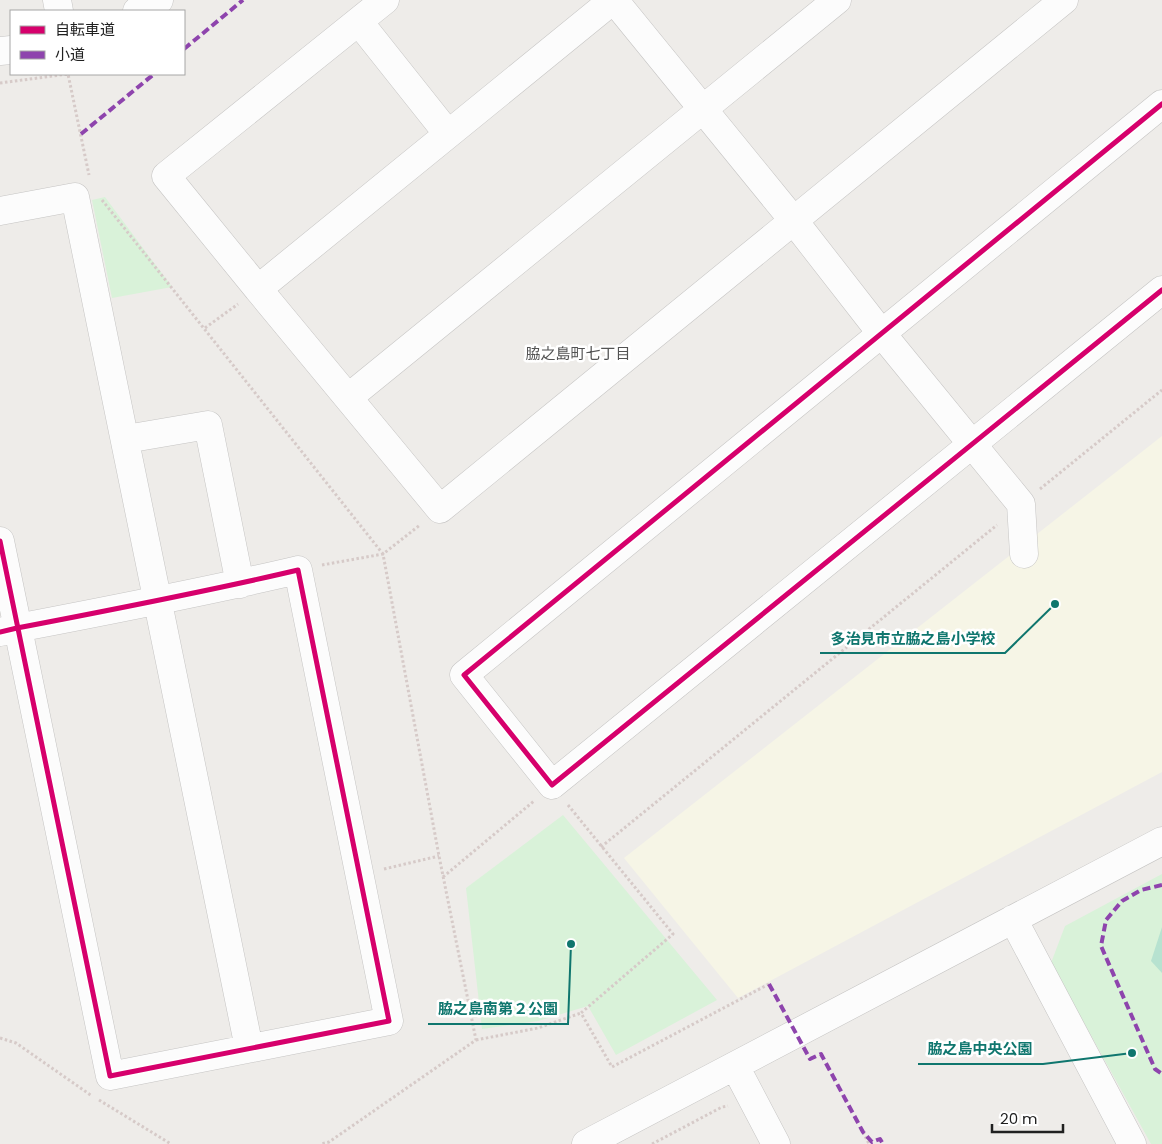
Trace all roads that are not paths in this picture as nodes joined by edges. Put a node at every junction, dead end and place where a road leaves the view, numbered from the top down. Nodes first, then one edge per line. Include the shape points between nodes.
1 (159, 0) edge
2 (385, 0) edge
3 (613, 0) edge
4 (837, 0) edge
5 (1064, 0) edge
6 (139, 10) edge
7 (359, 22) junction
8 (1162, 104) edge
9 (703, 109) junction
10 (448, 134) junction
11 (0, 210) edge
12 (794, 221) junction
13 (258, 289) junction
14 (1162, 290) edge
15 (882, 334) junction
16 (349, 397) junction
17 (126, 439) junction
18 (974, 444) junction
19 (0, 540) edge
20 (1024, 554) dead end
21 (240, 584) junction
22 (158, 601) junction
23 (9, 630) edge
24 (1162, 841) edge
25 (1013, 919) junction
26 (249, 1048) junction
27 (735, 1066) junction
28 (586, 1144) edge
29 (776, 1144) edge
30 (1132, 1144) edge

1 - 6 street
2 - 7 street
3 - 9 street
3 - 10 street
4 - 9 street
5 - 12 street
7 - 10 street
7 - 13 street via 166,176
8 - 15 street
9 - 12 street
9 - 16 street
10 - 13 street
11 - 17 street via 75,197
12 - 15 street
12 - 16 street via 440,509
13 - 16 street
14 - 18 street
15 - 18 street
15 - 18 street via 464,675 552,785
17 - 21 street via 208,425
17 - 22 street
18 - 20 street via 1021,504
19 - 23 street
21 - 22 street
21 - 26 street via 298,570 390,1021
22 - 23 street
22 - 26 street
23 - 26 street via 110,1076
24 - 25 street
25 - 27 street
25 - 30 street
27 - 28 street
27 - 29 street

